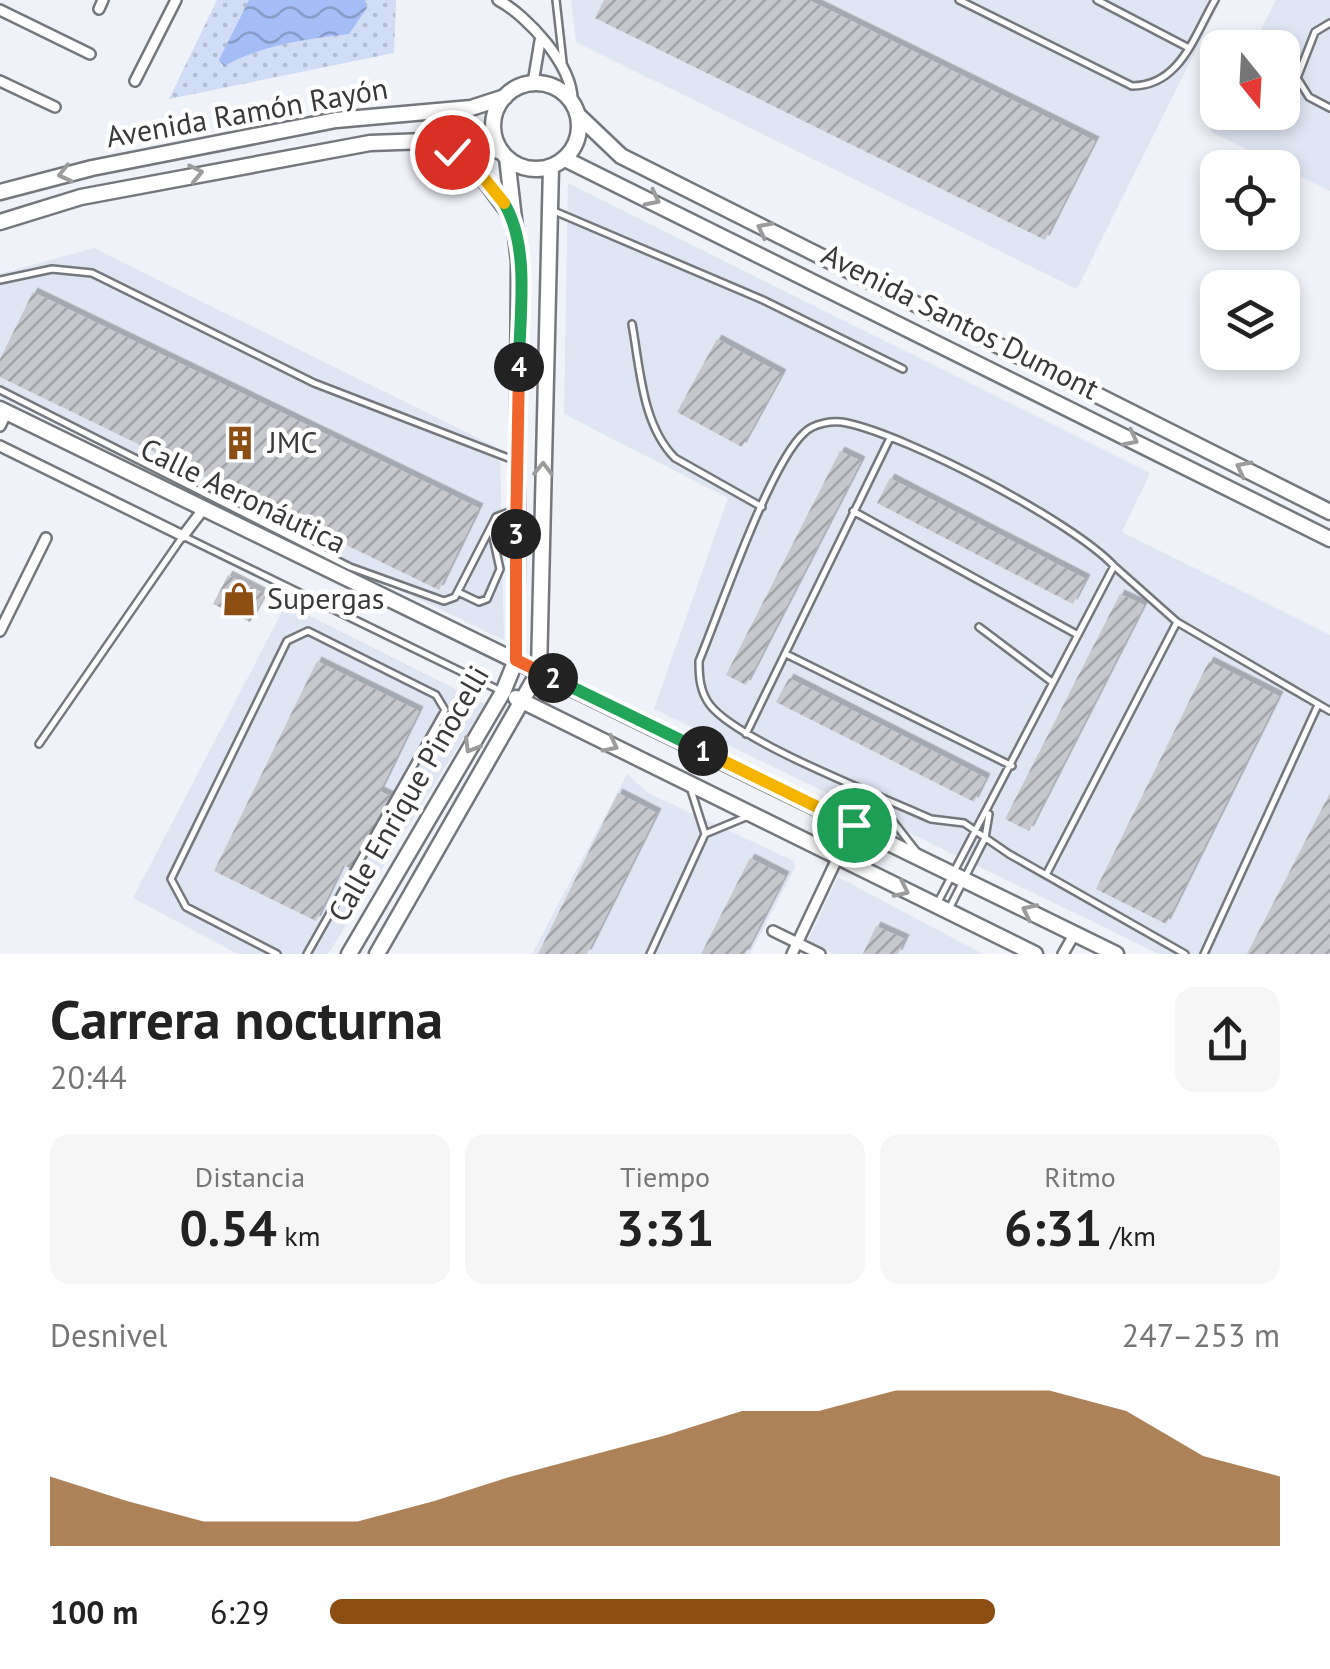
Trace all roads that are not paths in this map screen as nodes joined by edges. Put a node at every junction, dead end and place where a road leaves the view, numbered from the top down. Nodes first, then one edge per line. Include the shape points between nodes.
1 (176, 0) edge
2 (556, 0) edge
3 (959, 0) edge
4 (1096, 0) edge
5 (1215, 0) edge
6 (504, 2) edge
7 (0, 10) edge
8 (1330, 23) edge
9 (540, 41) junction
10 (1188, 47) junction
11 (90, 54) dead end
12 (563, 62) junction
13 (0, 81) edge
14 (135, 81) dead end
15 (533, 84) junction
16 (505, 97) junction
17 (572, 101) junction
18 (55, 107) dead end
19 (1330, 108) edge
20 (578, 116) junction
21 (404, 140) junction
22 (505, 155) junction
23 (558, 162) junction
24 (0, 192) edge
25 (547, 208) junction
26 (514, 220) junction
27 (0, 222) edge
28 (0, 280) edge
29 (632, 324) dead end
30 (903, 369) dead end
31 (0, 390) edge
32 (2, 416) edge
33 (890, 438) junction
34 (0, 446) edge
35 (519, 462) junction
36 (762, 507) junction
37 (204, 508) junction
38 (516, 510) junction
39 (853, 511) junction
40 (1330, 512) edge
41 (491, 528) junction
42 (183, 536) junction
43 (46, 538) dead end
44 (1330, 539) edge
45 (1114, 566) junction
46 (458, 592) junction
47 (1178, 622) junction
48 (979, 627) dead end
49 (0, 630) edge
50 (1078, 635) junction
51 (784, 654) junction
52 (516, 660) junction
53 (540, 671) junction
54 (1052, 682) junction
55 (503, 692) junction
56 (524, 701) junction
57 (1318, 705) junction
58 (1330, 711) edge
59 (746, 734) junction
60 (39, 744) dead end
61 (1012, 766) junction
62 (839, 776) junction
63 (690, 785) junction
64 (990, 811) junction
65 (750, 816) junction
66 (854, 825) junction
67 (974, 828) junction
68 (705, 834) junction
69 (986, 838) junction
70 (837, 859) junction
71 (922, 859) junction
72 (1046, 875) junction
73 (958, 877) junction
74 (942, 909) junction
75 (773, 931) dead end
76 (1074, 933) junction
77 (798, 943) junction
78 (1012, 949) edge
79 (277, 954) edge
80 (307, 954) edge
81 (349, 954) edge
82 (377, 954) edge
83 (650, 954) edge
84 (792, 954) edge
85 (820, 954) edge
86 (1035, 954) edge
87 (1064, 954) edge
88 (1116, 954) edge
89 (1185, 954) edge
90 (1204, 954) edge

1 - 14 street
2 - 12 lane
3 - 10 lane via 1132,86 1164,80
4 - 10 lane
5 - 10 lane
6 - 9 street
7 - 11 street
8 - 19 lane via 1315,32 1297,78 1310,97
9 - 12 street
9 - 15 street
12 - 17 street
13 - 18 street
15 - 16 main road
15 - 17 main road via 550,85
16 - 22 main road via 494,118
16 -> 24 main road, Avenida Ramón Rayón via 452,111 317,124
17 - 20 main road
20 - 23 main road via 574,146
40 -> 20 main road, Avenida Santos Dumont via 621,156
21 - 22 main road, Avenida Ramón Rayón via 454,140
21 - 26 main road via 471,162
27 -> 21 main road, Avenida Ramón Rayón via 218,169
22 - 23 main road via 536,169
22 - 26 main road
23 - 25 main road
23 -> 44 main road, Avenida Santos Dumont
25 - 30 lane via 746,292
53 -> 25 main road
26 - 35 main road
28 - 35 lane via 52,269 92,273 314,383
29 - 36 lane via 649,409 665,448
31 - 46 lane via 362,572 444,601
32 - 37 main road, Calle Aeronáutica
33 - 36 lane via 844,423 812,426 794,445
33 - 39 lane
33 - 45 lane via 1082,538
34 - 42 street
35 - 38 main road
36 - 59 lane via 699,661 708,702
37 - 42 street
37 - 52 main road, Calle Aeronáutica
38 - 41 lane via 500,514
38 - 52 main road
39 - 50 lane
39 - 51 lane
41 - 46 lane
41 - 46 lane via 500,569 487,600
42 - 55 lane
42 - 60 lane
43 - 49 street
45 - 47 lane
45 - 50 lane
47 - 57 lane
47 - 72 lane
48 - 54 lane
50 - 54 lane
51 - 59 lane
51 - 61 lane
52 - 53 main road, Calle Aeronáutica
52 - 55 main road, Calle Enrique Pinocelli
53 - 56 main road, Calle Enrique Pinocelli
53 - 66 main road, Calle Aeronáutica
54 - 61 lane
55 - 56 main road
55 -> 81 main road, Calle Enrique Pinocelli
56 -> 63 main road
56 - 82 main road, Calle Enrique Pinocelli
57 - 58 lane
57 - 90 lane
59 - 62 lane
61 - 64 lane
62 - 67 lane via 938,822
62 - 71 lane via 892,820
63 - 65 main road
63 - 68 lane
64 - 67 lane
64 - 69 lane
65 - 68 lane
65 - 70 main road
66 - 70 street
66 - 71 main road, Calle Aeronáutica
67 - 69 lane
67 - 73 lane
68 - 83 lane
69 - 72 lane
69 - 73 lane
70 -> 74 main road
70 - 77 street
71 - 73 main road, Calle Aeronáutica
72 - 89 lane
73 - 74 lane
73 - 74 lane
76 -> 73 main road, Calle Aeronáutica
74 - 78 main road
75 - 77 street
76 - 87 street
76 - 88 main road, Calle Aeronáutica
77 - 84 street
77 - 85 street
78 - 86 main road
79 - 80 lane via 186,907 172,879 287,641 308,630 436,694 445,710

